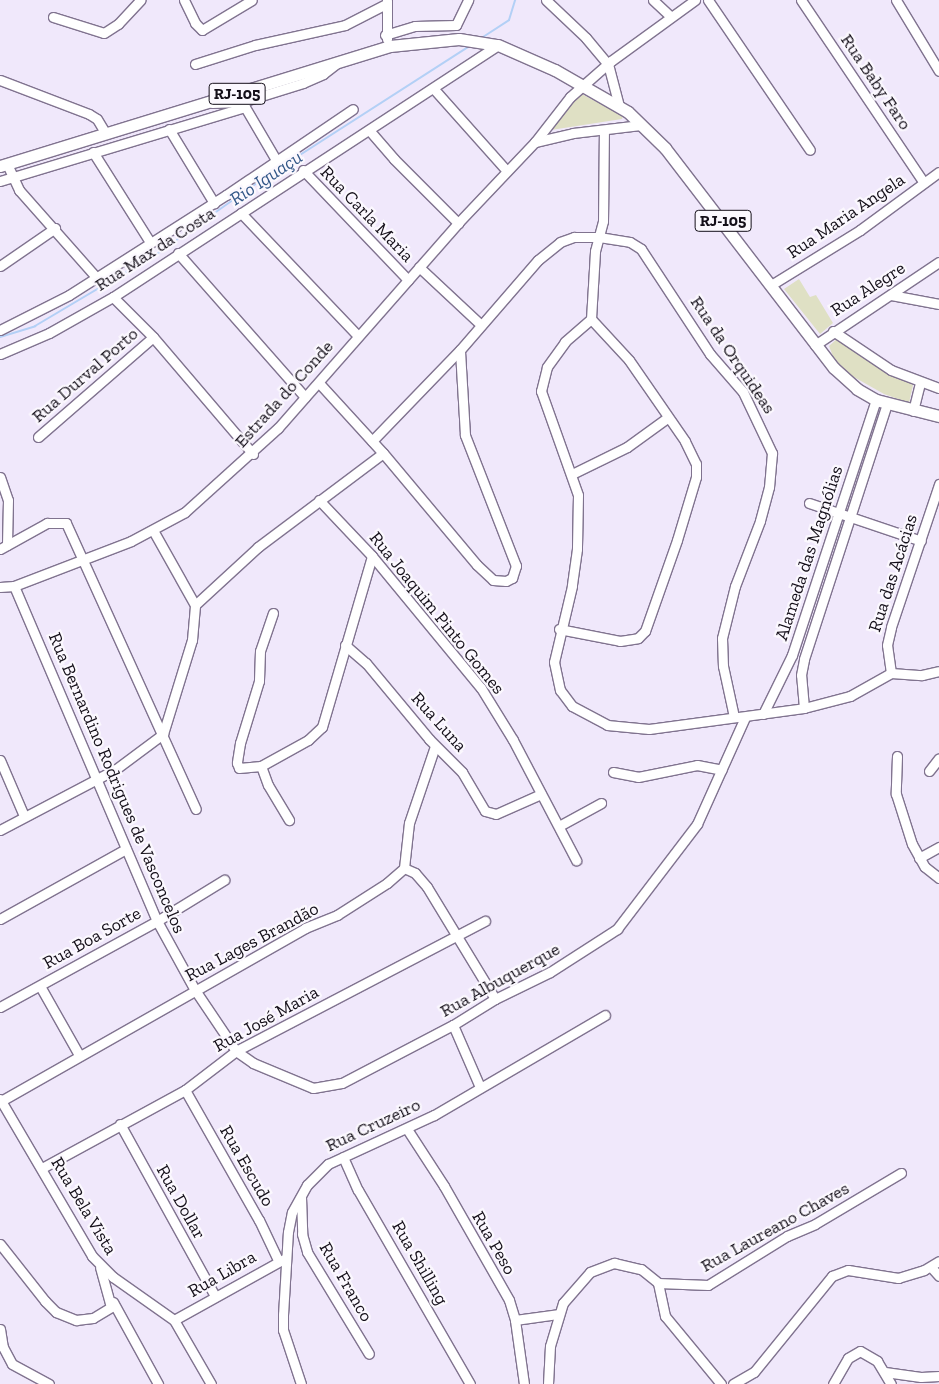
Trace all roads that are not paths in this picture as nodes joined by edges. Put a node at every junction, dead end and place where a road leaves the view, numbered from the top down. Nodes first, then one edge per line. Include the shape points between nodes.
1 (140, 0) edge
2 (184, 0) edge
3 (252, 0) edge
4 (468, 0) edge
5 (546, 0) edge
6 (653, 0) edge
7 (695, 0) edge
8 (708, 0) edge
9 (801, 0) edge
10 (896, 0) edge
11 (386, 2) edge
12 (670, 16) junction
13 (53, 17) dead end
14 (385, 35) junction
15 (487, 43) junction
16 (390, 46) junction
17 (338, 62) junction
18 (195, 64) dead end
19 (608, 64) junction
20 (939, 71) edge
21 (0, 80) edge
22 (584, 85) junction
23 (433, 88) junction
24 (210, 103) junction
25 (243, 104) junction
26 (619, 106) junction
27 (353, 109) dead end
28 (642, 125) junction
29 (169, 130) junction
30 (369, 130) junction
31 (604, 130) junction
32 (106, 134) junction
33 (535, 142) junction
34 (810, 150) dead end
35 (93, 152) junction
36 (276, 160) junction
37 (3, 165) edge
38 (303, 170) junction
39 (506, 170) junction
40 (939, 172) edge
41 (11, 178) junction
42 (0, 181) edge
43 (924, 183) junction
44 (214, 203) junction
45 (241, 213) junction
46 (458, 223) junction
47 (55, 228) junction
48 (599, 237) junction
49 (150, 242) junction
50 (178, 252) junction
51 (939, 262) edge
52 (0, 265) edge
53 (419, 267) junction
54 (96, 277) junction
55 (408, 280) junction
56 (771, 285) junction
57 (891, 295) junction
58 (113, 297) junction
59 (939, 304) edge
60 (591, 319) junction
61 (481, 325) junction
62 (0, 330) edge
63 (833, 331) junction
64 (358, 336) junction
65 (153, 337) junction
66 (815, 345) junction
67 (460, 350) junction
68 (0, 354) edge
69 (318, 383) junction
70 (920, 383) junction
71 (939, 388) edge
72 (305, 397) junction
73 (876, 400) junction
74 (887, 404) junction
75 (913, 411) junction
76 (939, 416) edge
77 (667, 418) junction
78 (38, 438) dead end
79 (372, 441) junction
80 (383, 453) junction
81 (253, 454) junction
82 (572, 474) junction
83 (0, 477) edge
84 (939, 484) edge
85 (319, 500) junction
86 (809, 503) dead end
87 (840, 516) junction
88 (850, 519) junction
89 (154, 532) junction
90 (921, 541) junction
91 (3, 547) edge
92 (372, 556) junction
93 (81, 558) junction
94 (817, 584) junction
95 (14, 586) junction
96 (0, 587) edge
97 (827, 587) junction
98 (195, 605) junction
99 (273, 613) dead end
100 (559, 629) junction
101 (345, 645) junction
102 (939, 671) edge
103 (891, 673) junction
104 (804, 708) junction
105 (764, 714) junction
106 (734, 717) junction
107 (745, 717) junction
108 (163, 734) junction
109 (435, 746) junction
110 (897, 756) dead end
111 (939, 758) edge
112 (0, 760) edge
113 (261, 766) junction
114 (722, 770) junction
115 (613, 772) dead end
116 (929, 772) dead end
117 (96, 778) junction
118 (541, 794) junction
119 (600, 803) dead end
120 (196, 809) dead end
121 (24, 816) junction
122 (289, 820) dead end
123 (560, 826) junction
124 (0, 830) edge
125 (939, 847) edge
126 (126, 849) junction
127 (920, 858) junction
128 (576, 860) dead end
129 (404, 868) junction
130 (939, 878) edge
131 (224, 880) dead end
132 (0, 919) edge
133 (157, 921) junction
134 (485, 921) dead end
135 (456, 937) junction
136 (40, 986) junction
137 (195, 990) junction
138 (495, 999) junction
139 (0, 1007) edge
140 (605, 1015) dead end
141 (453, 1025) junction
142 (236, 1051) junction
143 (79, 1055) junction
144 (480, 1086) junction
145 (185, 1090) junction
146 (1, 1100) edge
147 (120, 1124) junction
148 (407, 1129) junction
149 (343, 1158) junction
150 (42, 1168) junction
151 (902, 1173) dead end
152 (301, 1193) junction
153 (0, 1244) edge
154 (282, 1259) junction
155 (939, 1261) edge
156 (100, 1266) junction
157 (931, 1267) junction
158 (939, 1276) edge
159 (658, 1283) junction
160 (214, 1296) junction
161 (113, 1302) junction
162 (558, 1314) junction
163 (174, 1320) junction
164 (515, 1320) junction
165 (0, 1329) edge
166 (1, 1348) edge
167 (369, 1354) dead end
168 (885, 1372) junction
169 (939, 1376) edge
170 (49, 1384) edge
171 (158, 1384) edge
172 (211, 1384) edge
173 (302, 1384) edge
174 (470, 1384) edge
175 (524, 1384) edge
176 (548, 1384) edge
177 (721, 1384) edge
178 (733, 1384) edge
179 (833, 1384) edge
180 (891, 1384) edge

1 - 13 street via 109,32 97,32
2 - 3 street via 202,30
4 - 14 street via 456,25 415,26
5 - 19 street
6 - 12 street
7 - 12 street, Estrada do Conde
8 - 34 street
9 - 43 street, Rua Baby Faro
10 - 20 street
11 - 14 street
11 - 18 street via 345,24 255,45
12 - 19 street, Estrada do Conde
14 - 16 street
15 - 16 main road, RJ-105 via 424,40
15 - 22 main road, RJ-105
15 - 23 street, Rua Max da Costa
16 - 17 main road, RJ-105
17 - 24 main road, RJ-105
17 - 25 street via 315,78
19 - 22 street, Estrada do Conde
19 - 26 street
21 - 32 street via 89,114 97,119
22 - 26 main road, RJ-105
22 - 33 street, Estrada do Conde
23 - 30 street, Rua Max da Costa
23 - 39 street
24 - 25 street
24 - 32 main road, RJ-105
25 - 29 street
25 - 36 street
26 - 28 main road, RJ-105
27 - 36 street, Rua Max da Costa
28 - 31 street
28 - 56 main road, RJ-105 via 664,148
29 - 35 street
29 - 44 street
30 - 38 street, Rua Max da Costa
30 - 46 street
31 - 33 street
31 - 48 street via 603,221
32 - 37 main road, RJ-105
33 - 39 street, Estrada do Conde
35 - 41 street
35 - 49 street
36 - 44 street, Rua Max da Costa
37 - 41 street
38 - 45 street, Rua Max da Costa
38 - 55 street, Rua Carla Maria
39 - 46 street, Estrada do Conde
40 - 43 street, Rua Maria Angela
41 - 42 street
41 - 47 street
43 - 56 street, Rua Maria Angela via 860,230
44 - 49 street, Rua Max da Costa
45 - 50 street, Rua Max da Costa
45 - 64 street
46 - 53 street, Estrada do Conde
47 - 52 street
47 - 54 street
48 - 60 street via 595,251
48 - 61 street, Rua da Orquideas via 574,236 556,245 523,276
48 - 106 street, Rua da Orquideas via 630,242 651,261 710,354 743,392 772,453 769,487 760,521 735,586 722,638 723,666
49 - 54 street, Rua Max da Costa
50 - 58 street, Rua Max da Costa
50 - 72 street
51 - 57 street, Rua Alegre
53 - 55 street, Estrada do Conde
53 - 61 street
54 - 62 street, Rua Max da Costa via 70,295
55 - 64 street, Estrada do Conde
56 - 66 main road, RJ-105
57 - 59 street
57 - 63 street, Rua Alegre
58 - 65 street
58 - 68 street, Rua Max da Costa via 49,333
60 - 77 street via 629,360
60 - 82 street via 565,342 547,367 541,391
61 - 67 street, Rua da Orquideas
63 - 66 street, Rua Alegre
63 - 70 street via 892,370
64 - 69 street, Estrada do Conde
65 - 78 street, Rua Durval Porto
65 - 81 street
66 - 73 main road, RJ-105 via 851,384
67 - 79 street, Rua da Orquideas
67 - 80 street via 466,435 514,556 516,566 512,578 499,582 487,576
69 - 72 street, Estrada do Conde
69 - 79 street
70 - 71 street
70 - 75 street
72 - 81 street, Estrada do Conde
73 - 74 main road, RJ-105
73 - 87 street, Alameda das Magnólias
74 - 75 main road, RJ-105
74 - 88 street, Alameda das Magnólias
75 - 76 main road, RJ-105
77 - 82 street via 627,447
77 - 100 street via 692,452 696,476 692,496 644,631 630,642
79 - 80 street
80 - 85 street
81 - 89 street, Estrada do Conde via 185,512
82 - 100 street via 578,495 577,549 572,586
83 - 91 street via 8,500
84 - 90 street, Rua das Acácias
85 - 92 street, Rua Joaquim Pinto Gomes
85 - 98 street via 258,547
86 - 87 street
87 - 88 street
87 - 94 street, Alameda das Magnólias
88 - 90 street
88 - 97 street, Alameda das Magnólias
89 - 93 street, Estrada do Conde
89 - 98 street
90 - 103 street, Rua das Acácias via 891,627 887,645
91 - 93 street via 47,523 66,523
92 - 101 street
92 - 118 street, Rua Joaquim Pinto Gomes via 481,688
93 - 95 street, Estrada do Conde
93 - 108 street
94 - 97 street
94 - 105 street, Alameda das Magnólias via 792,655
95 - 96 street, Estrada do Conde
95 - 117 street, Rua Bernardino Rodrigues de Vasconcelos
97 - 104 street, Alameda das Magnólias via 801,668
98 - 108 street via 192,640
99 - 113 street via 260,651 259,681 248,711 237,763 244,769
100 - 106 street via 554,662 560,690 572,706 590,717 607,725 649,729
101 - 109 street, Rua Luna via 366,663
101 - 113 street via 322,727 308,740
102 - 103 street via 922,675
103 - 104 street via 850,696
104 - 105 street
105 - 107 street
106 - 107 street
107 - 114 street, Rua Albuquerque
108 - 117 street via 116,769
108 - 120 street
109 - 118 street, Rua Luna via 462,772 485,811 496,814
109 - 129 street via 409,823
110 - 127 street via 896,794
111 - 116 street
112 - 121 street
113 - 122 street
114 - 115 street via 697,765 638,777
114 - 138 street, Rua Albuquerque via 697,824 616,928 598,944
117 - 121 street
117 - 126 street, Rua Bernardino Rodrigues de Vasconcelos
118 - 123 street, Rua Joaquim Pinto Gomes
119 - 123 street
121 - 124 street
123 - 128 street, Rua Joaquim Pinto Gomes
125 - 127 street
126 - 132 street
126 - 133 street, Rua Bernardino Rodrigues de Vasconcelos
127 - 130 street
129 - 135 street via 420,878
129 - 137 street, Rua Lages Brandão via 376,892 337,915 305,928
131 - 133 street, Rua Boa Sorte
133 - 136 street, Rua Boa Sorte
133 - 137 street, Rua Bernardino Rodrigues de Vasconcelos
134 - 135 street, Rua José Maria
135 - 138 street
135 - 142 street, Rua José Maria
136 - 139 street, Rua Boa Sorte
136 - 143 street
137 - 142 street, Rua Albuquerque
137 - 143 street, Rua Lages Brandão
138 - 141 street, Rua Albuquerque
140 - 144 street, Rua Cruzeiro
141 - 142 street, Rua Albuquerque via 342,1083 326,1088 313,1088 288,1079 253,1063
141 - 144 street
142 - 145 street, Rua José Maria
143 - 146 street, Rua Lages Brandão
144 - 148 street, Rua Cruzeiro
145 - 147 street, Rua José Maria
145 - 154 street, Rua Escudo
146 - 150 street, Rua Bela Vista
147 - 150 street, Rua José Maria
147 - 160 street, Rua Dollar
148 - 149 street, Rua Cruzeiro
148 - 164 street, Rua Peso via 444,1186 508,1300
149 - 152 street, Rua Cruzeiro via 319,1171
149 - 174 street, Rua Shilling via 358,1190
150 - 156 street, Rua Bela Vista
151 - 159 street, Rua Laureano Chaves via 708,1285
152 - 154 street, Rua Cruzeiro via 292,1212
152 - 167 street, Rua Franco via 301,1219 307,1252
153 - 161 street via 56,1312 85,1320 108,1310
154 - 160 street, Rua Libra
154 - 173 street, Rua Cruzeiro via 283,1330
155 - 157 street
156 - 161 street
156 - 163 street, Rua Bela Vista
157 - 158 street
157 - 178 street via 898,1278 848,1270 832,1276 754,1372
159 - 162 street via 631,1265 602,1266 580,1283
159 - 177 street via 665,1316
160 - 163 street, Rua Libra
161 - 171 street
162 - 164 street
162 - 176 street via 550,1346
163 - 172 street, Rua Bela Vista
164 - 175 street, Rua Peso
165 - 166 street
166 - 170 street via 19,1370
168 - 169 street via 921,1378
168 - 179 street via 869,1353 860,1352 848,1358
168 - 180 street

